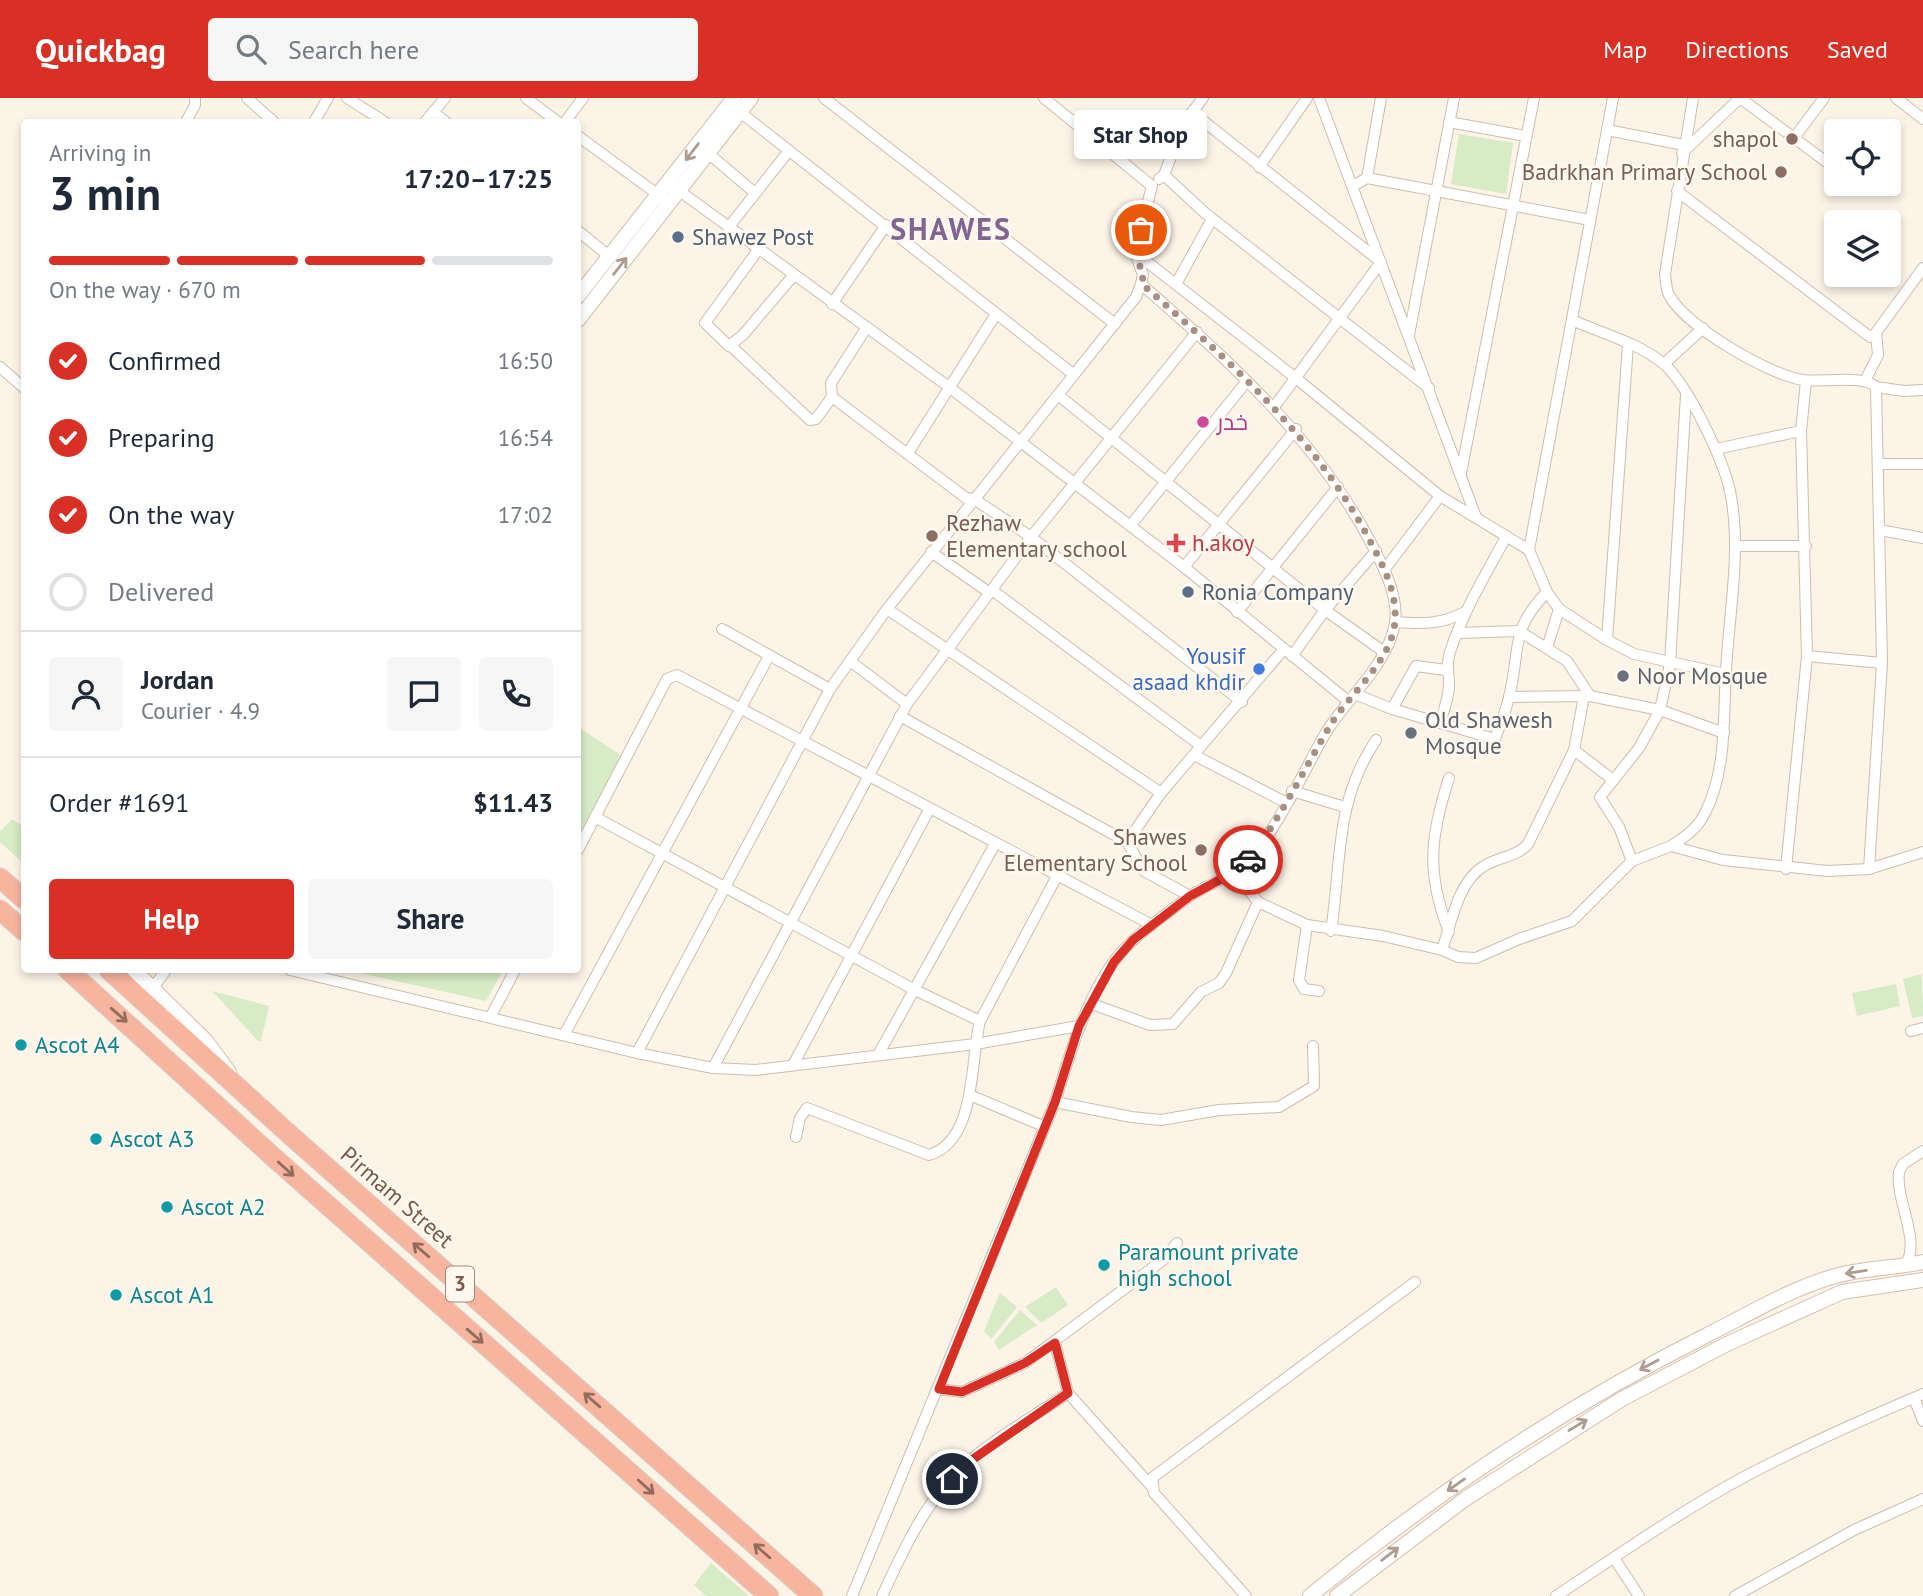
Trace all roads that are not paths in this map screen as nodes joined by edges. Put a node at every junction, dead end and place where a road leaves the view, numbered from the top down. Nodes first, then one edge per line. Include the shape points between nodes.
1 (195, 98) edge
2 (247, 98) edge
3 (328, 98) edge
4 (347, 98) edge
5 (445, 98) edge
6 (526, 98) edge
7 (583, 98) edge
8 (734, 98) edge
9 (751, 98) edge
10 (824, 98) edge
11 (1044, 98) edge
12 (1203, 98) edge
13 (1307, 98) edge
14 (1319, 98) edge
15 (1381, 98) edge
16 (1454, 98) edge
17 (1534, 98) edge
18 (1613, 98) edge
19 (1693, 98) edge
20 (1740, 98) edge
21 (1824, 98) edge
22 (1896, 98) edge
23 (433, 112) junction
24 (740, 112) junction
25 (1192, 112) junction
26 (188, 119) edge
27 (271, 119) edge
28 (316, 119) edge
29 (380, 119) edge
30 (427, 119) edge
31 (442, 119) edge
32 (544, 119) edge
33 (567, 119) edge
34 (1923, 119) edge
35 (1449, 122) junction
36 (1607, 130) junction
37 (1526, 136) junction
38 (581, 138) edge
39 (1794, 138) junction
40 (1683, 149) junction
41 (788, 152) junction
42 (708, 153) junction
43 (1824, 160) edge
44 (1259, 167) junction
45 (1164, 175) junction
46 (1367, 178) junction
47 (1152, 186) junction
48 (1353, 186) junction
49 (673, 187) junction
50 (1437, 191) junction
51 (1677, 191) junction
52 (755, 193) junction
53 (664, 199) junction
54 (1513, 205) junction
55 (1212, 219) junction
56 (1590, 219) junction
57 (887, 225) junction
58 (728, 228) junction
59 (581, 233) edge
60 (758, 250) junction
61 (1135, 252) junction
62 (609, 256) junction
63 (1381, 262) junction
64 (1923, 268) edge
65 (793, 276) junction
66 (1142, 284) junction
67 (1176, 284) junction
68 (581, 292) edge
69 (832, 304) junction
70 (996, 314) junction
71 (581, 316) edge
72 (1340, 319) junction
73 (1572, 320) junction
74 (1115, 324) junction
75 (867, 327) junction
76 (1703, 328) junction
77 (1197, 332) junction
78 (1876, 333) junction
79 (1409, 335) junction
80 (1628, 344) junction
81 (731, 346) junction
82 (1664, 364) junction
83 (0, 367) edge
84 (1073, 374) junction
85 (1297, 379) junction
86 (1247, 381) junction
87 (1806, 381) junction
88 (1865, 381) junction
89 (21, 385) edge
90 (949, 387) junction
91 (1876, 387) junction
92 (1429, 389) junction
93 (1923, 390) edge
94 (1058, 395) junction
95 (1686, 395) junction
96 (832, 397) junction
97 (1274, 407) junction
98 (1296, 429) junction
99 (1801, 431) junction
100 (1111, 440) junction
101 (1018, 442) junction
102 (1716, 449) junction
103 (908, 453) junction
104 (1879, 464) junction
105 (1923, 464) edge
106 (1461, 473) junction
107 (1165, 481) junction
108 (1073, 484) junction
109 (1338, 487) junction
110 (1440, 496) junction
111 (974, 499) junction
112 (1476, 517) junction
113 (1220, 524) junction
114 (1130, 526) junction
115 (1880, 530) junction
116 (1031, 537) junction
117 (1506, 537) junction
118 (1923, 538) edge
119 (1735, 546) junction
120 (1806, 546) junction
121 (1529, 550) junction
122 (1376, 551) junction
123 (932, 552) junction
124 (1274, 566) junction
125 (1184, 567) junction
126 (1385, 569) junction
127 (991, 592) junction
128 (1547, 592) junction
129 (887, 609) junction
130 (1559, 609) junction
131 (1325, 610) junction
132 (1237, 612) junction
133 (1465, 612) junction
134 (1395, 622) junction
135 (722, 629) dead end
136 (1518, 631) junction
137 (1458, 633) junction
138 (1607, 640) junction
139 (1547, 648) junction
140 (945, 649) junction
141 (1288, 652) junction
142 (1384, 652) junction
143 (769, 656) junction
144 (1807, 656) junction
145 (850, 661) junction
146 (1882, 663) junction
147 (1670, 664) junction
148 (1446, 670) junction
149 (1726, 674) junction
150 (830, 689) junction
151 (1587, 696) junction
152 (1352, 697) junction
153 (1509, 697) junction
154 (1242, 702) junction
155 (907, 704) junction
156 (740, 708) junction
157 (1392, 709) junction
158 (1660, 710) junction
159 (900, 716) junction
160 (1440, 723) junction
161 (1724, 733) junction
162 (1376, 740) dead end
163 (804, 741) junction
164 (1198, 750) junction
165 (1574, 750) junction
166 (868, 776) junction
167 (1449, 778) dead end
168 (1613, 780) junction
169 (1292, 791) junction
170 (1161, 793) junction
171 (1286, 802) junction
172 (1345, 807) junction
173 (930, 808) junction
174 (594, 817) junction
175 (1127, 842) junction
176 (581, 844) edge
177 (995, 844) junction
178 (1671, 846) junction
179 (1923, 852) edge
180 (663, 853) junction
181 (1632, 861) junction
182 (1786, 869) junction
183 (1869, 869) junction
184 (1234, 872) junction
185 (1057, 876) junction
186 (0, 878) edge
187 (725, 886) junction
188 (21, 896) edge
189 (1190, 896) junction
190 (1258, 902) junction
191 (0, 910) edge
192 (788, 922) junction
193 (1152, 925) junction
194 (1307, 925) junction
195 (21, 928) edge
196 (1331, 931) junction
197 (1449, 932) junction
198 (1442, 950) junction
199 (852, 954) junction
200 (71, 973) edge
201 (112, 973) edge
202 (137, 973) edge
203 (164, 973) edge
204 (303, 973) edge
205 (513, 973) edge
206 (153, 988) junction
207 (915, 990) junction
208 (1319, 991) dead end
209 (1092, 1004) junction
210 (491, 1016) junction
211 (981, 1021) junction
212 (1079, 1026) junction
213 (1923, 1028) edge
214 (1911, 1031) dead end
215 (564, 1035) junction
216 (975, 1044) junction
217 (1313, 1046) dead end
218 (637, 1053) junction
219 (878, 1055) junction
220 (793, 1065) junction
221 (713, 1068) junction
222 (234, 1083) junction
223 (972, 1097) junction
224 (1055, 1102) junction
225 (1043, 1126) junction
226 (796, 1137) dead end
227 (1923, 1151) edge
228 (1908, 1215) junction
229 (1177, 1243) dead end
230 (1923, 1250) edge
231 (1923, 1262) edge
232 (1902, 1266) junction
233 (1923, 1280) edge
234 (1415, 1282) dead end
235 (1810, 1286) junction
236 (1819, 1303) junction
237 (1742, 1317) junction
238 (1748, 1335) junction
239 (1055, 1343) junction
240 (939, 1389) junction
241 (1068, 1393) junction
242 (1918, 1396) edge
243 (1923, 1421) edge
244 (1152, 1487) junction
245 (1923, 1499) edge
246 (1614, 1558) junction
247 (1243, 1594) edge
248 (769, 1596) edge
249 (813, 1596) edge
250 (852, 1596) edge
251 (882, 1596) edge
252 (1310, 1596) edge
253 (1337, 1596) edge
254 (1556, 1596) edge
255 (1639, 1596) edge
256 (1735, 1596) edge

1 - 26 street
2 - 27 street
3 - 28 street
4 - 29 street
5 - 23 street
6 - 32 street
7 - 33 street
8 -> 49 street
9 - 24 street
10 - 74 street
11 - 47 street
12 - 25 street
13 - 44 street
14 - 48 street
15 - 46 street
16 - 35 street
17 - 37 street
18 - 36 street
19 - 40 street
20 - 39 street
20 - 40 street
21 - 39 street
22 - 34 street
23 - 30 street
23 - 31 street
24 - 41 street
24 - 42 street
25 - 44 street
25 - 45 street
35 - 37 street
35 - 50 street
36 - 40 street
36 - 56 street
37 - 54 street
38 - 53 street
39 - 43 street
40 - 51 street
41 - 52 street
41 - 57 street
42 - 49 street
42 - 52 street
44 - 63 street
45 - 47 street
45 - 55 street
46 - 48 street
46 - 50 street
47 - 61 street
48 - 63 street
49 - 53 street
49 - 58 street
50 - 54 street
50 - 79 street
51 - 76 street via 1665,274 1668,294
51 - 78 street via 1849,324 1870,337
52 - 58 street
53 - 62 street
71 -> 53 street
54 - 56 street
54 - 106 street
55 - 67 street
55 - 72 street
56 - 73 street
57 - 69 street
57 - 70 street
58 - 60 street
59 - 62 street
60 - 65 street
60 - 81 street via 705,323
61 - 66 street
61 - 67 street
62 - 68 street
63 - 72 street
63 - 79 street
64 - 78 street
65 - 69 street
65 - 81 street
66 - 74 street
66 - 77 street
67 - 85 street
69 - 75 street
70 - 84 street
70 - 90 street
72 - 85 street
72 - 92 street
73 - 80 street
73 - 121 street
74 - 84 street
75 - 90 street
75 - 96 street via 831,383
76 - 82 street
76 - 87 street via 1763,366
77 - 86 street
77 - 100 street
78 - 88 street via 1878,355
79 - 92 street
80 - 82 street
80 - 138 street
81 - 96 street via 810,421
82 - 95 street
83 - 89 street
84 - 94 street
85 - 97 street
85 - 110 street
86 - 97 street
86 - 107 street
87 - 88 street
87 - 99 street
88 - 91 street
90 - 101 street
90 - 103 street
91 - 93 street
91 - 104 street
92 - 106 street
94 - 100 street
94 - 101 street
95 - 102 street
95 - 147 street
96 - 103 street
97 - 98 street
98 - 109 street
98 - 113 street
99 - 102 street
99 - 120 street
100 - 107 street
100 - 108 street
101 - 108 street
101 - 111 street
102 - 119 street via 1730,490
103 - 111 street via 966,498
104 - 105 street
104 - 115 street
106 - 112 street
107 - 113 street
107 - 114 street
108 - 114 street
108 - 116 street
109 - 122 street
109 - 124 street
110 - 112 street
110 - 126 street
111 - 116 street
111 - 123 street
112 - 117 street
113 - 124 street
113 - 125 street
114 - 125 street
115 - 118 street
115 - 146 street
116 - 127 street
116 - 154 street
117 - 121 street
117 - 133 street
119 - 120 street
119 - 149 street
120 - 144 street
121 - 128 street
122 - 126 street
122 - 131 street
123 - 127 street
123 - 129 street
124 - 131 street
124 - 132 street
125 - 132 street
126 - 134 street
127 - 140 street
127 - 164 street
128 - 130 street
128 - 136 street via 1528,611
129 - 140 street
129 - 145 street
130 - 138 street
130 - 139 street
131 - 141 street
131 - 142 street
132 - 141 street
133 - 134 street via 1432,625
133 - 137 street
134 - 142 street
135 - 143 street
136 - 137 street
136 - 139 street
136 - 153 street
137 - 148 street
138 - 147 street
139 - 151 street via 1575,669
140 - 155 street
140 - 170 street
141 - 152 street
141 - 154 street
142 - 152 street
143 - 150 street
143 - 156 street
144 - 146 street
144 - 182 street
145 - 150 street
145 - 155 street
146 - 183 street
147 - 149 street
147 - 158 street
148 - 157 street via 1416,666
148 - 160 street via 1449,679
149 - 161 street
150 - 163 street
151 - 153 street
151 - 158 street
151 - 165 street
152 - 157 street
152 - 169 street
153 - 160 street via 1495,739
154 - 164 street
155 - 159 street
156 - 163 street
156 - 174 street via 677,675 667,679
156 - 180 street
157 - 160 street
158 - 161 street
158 - 168 street via 1639,748
159 - 166 street
159 - 175 street
161 - 178 street via 1705,814 1688,835
162 - 172 street
163 - 166 street
163 - 187 street
164 - 170 street
164 - 171 street
165 - 168 street
165 - 197 street via 1528,845 1480,868 1467,883
166 - 173 street
166 - 192 street
167 - 197 street via 1435,826 1432,859 1438,904
168 - 181 street via 1600,797 1619,827
169 - 171 street
169 - 172 street
170 - 175 street
171 - 184 street via 1265,838
172 - 196 street
173 - 177 street
173 - 199 street
174 - 176 street
174 - 180 street
175 - 189 street via 1144,871
177 - 185 street
177 - 207 street
178 - 181 street
178 - 182 street via 1723,860
179 - 183 street
180 - 187 street
180 - 215 street
181 - 198 street via 1572,921 1476,958
182 - 183 street
184 - 189 street
184 - 190 street
185 - 193 street
185 - 211 street
186 - 188 highway
187 - 192 street
187 - 218 street
189 - 193 street
190 - 194 street
190 - 209 street via 1219,983 1201,992 1172,1024 1150,1025
191 - 195 highway
192 - 199 street
192 - 221 street
193 - 209 street via 1114,962
194 - 196 street
194 - 208 street via 1299,980 1304,989
196 - 198 street via 1383,936
197 - 198 street
199 - 207 street
199 - 220 street
200 -> 248 highway, 3
201 - 222 highway, Pirmam Street / 3
202 - 206 street
203 - 206 street
204 - 210 street
205 - 210 street
206 - 222 street via 206,1041
207 - 211 street
207 - 219 street
209 - 212 street
210 - 215 street
211 - 216 street
212 - 216 street
212 - 224 street
213 - 214 street
215 - 218 street
216 - 219 street
216 - 223 street
217 - 224 street via 1314,1086 1279,1107 1219,1110 1161,1120
218 - 221 street
219 - 220 street
220 - 221 street via 756,1070
249 -> 222 highway, Pirmam Street / 3
223 - 225 street
223 - 226 street via 953,1138 940,1152 929,1155 807,1108
224 - 225 street
225 - 240 street
227 - 228 street via 1899,1172
228 - 230 street
228 - 232 street via 1915,1249
229 - 239 street via 1163,1260
231 - 232 street
232 -> 235 street via 1838,1275
233 - 236 street via 1858,1288
234 - 244 street via 1156,1472
235 - 236 street via 1780,1303 1779,1310
235 - 237 street
236 - 238 street
237 - 238 street via 1768,1314
237 -> 252 street via 1623,1379 1533,1433 1398,1525
253 -> 238 street via 1465,1499 1569,1430
239 - 240 street via 1025,1363 962,1392
239 - 241 street
240 - 250 street
241 - 244 street
241 - 251 street via 966,1464 913,1533
242 - 243 street
242 - 246 street via 1741,1479
244 - 247 street
245 - 256 street via 1831,1542
246 - 254 street
246 - 255 street

